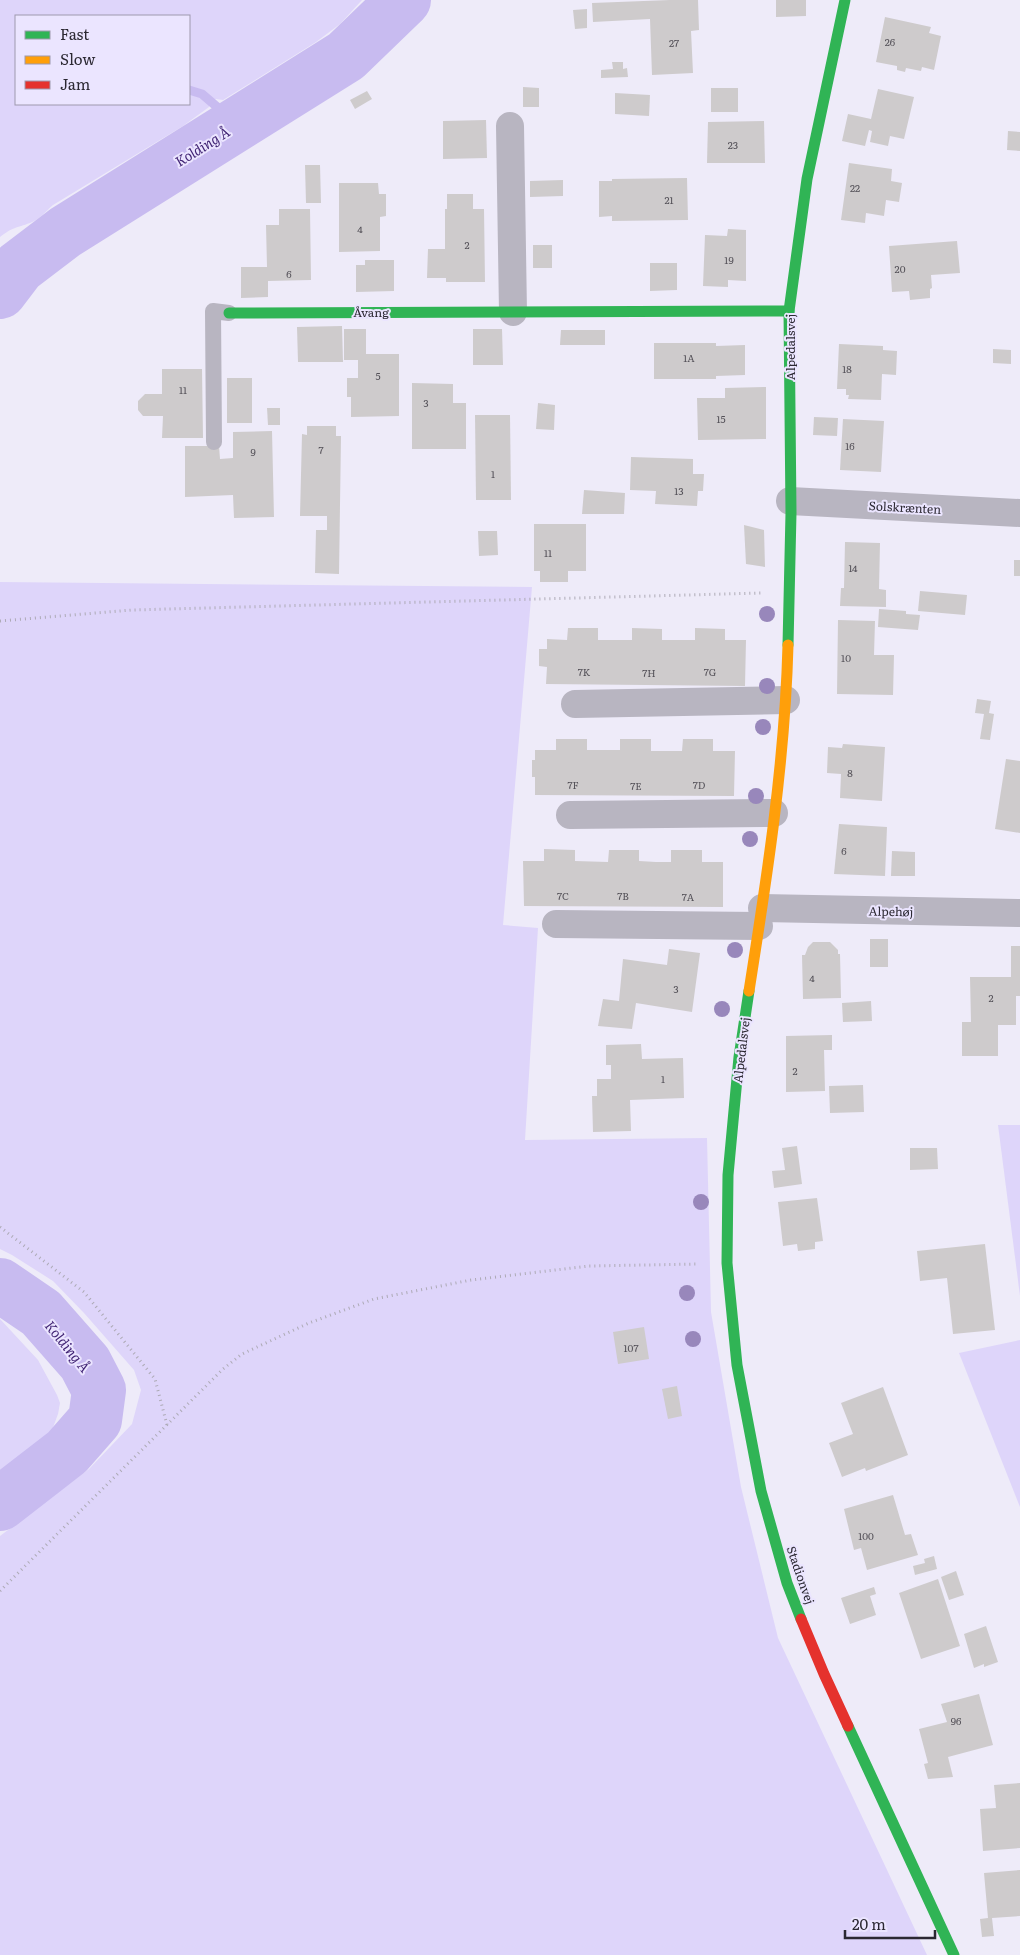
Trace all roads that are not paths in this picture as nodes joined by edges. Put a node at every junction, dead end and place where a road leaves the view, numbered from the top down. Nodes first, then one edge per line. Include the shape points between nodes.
1 (845, 0) edge
2 (510, 126) dead end
3 (790, 311) junction
4 (513, 312) junction
5 (229, 313) joint
6 (214, 442) dead end
7 (790, 501) junction
8 (1020, 512) edge
9 (786, 700) junction
10 (575, 704) dead end
11 (774, 814) junction
12 (570, 815) dead end
13 (1020, 913) edge
14 (761, 917) junction
15 (556, 924) dead end
16 (728, 1175) joint
17 (954, 1955) edge

1 - 3 street, Alpedalsvej via 807,179
2 - 4 street
3 - 4 street, Åvang
3 - 7 street, Alpedalsvej
4 - 5 street, Åvang
5 - 6 lane via 212,311
7 - 8 street, Solskrænten
7 - 9 street, Alpedalsvej
9 - 10 street
9 - 11 street, Alpedalsvej
11 - 12 street
11 - 14 street, Alpedalsvej
13 - 14 street, Alpehøj
14 - 15 street
14 - 16 street, Alpedalsvej via 739,1057
16 - 17 street, Stadionvej via 727,1263 737,1365 761,1490 786,1583 824,1674

